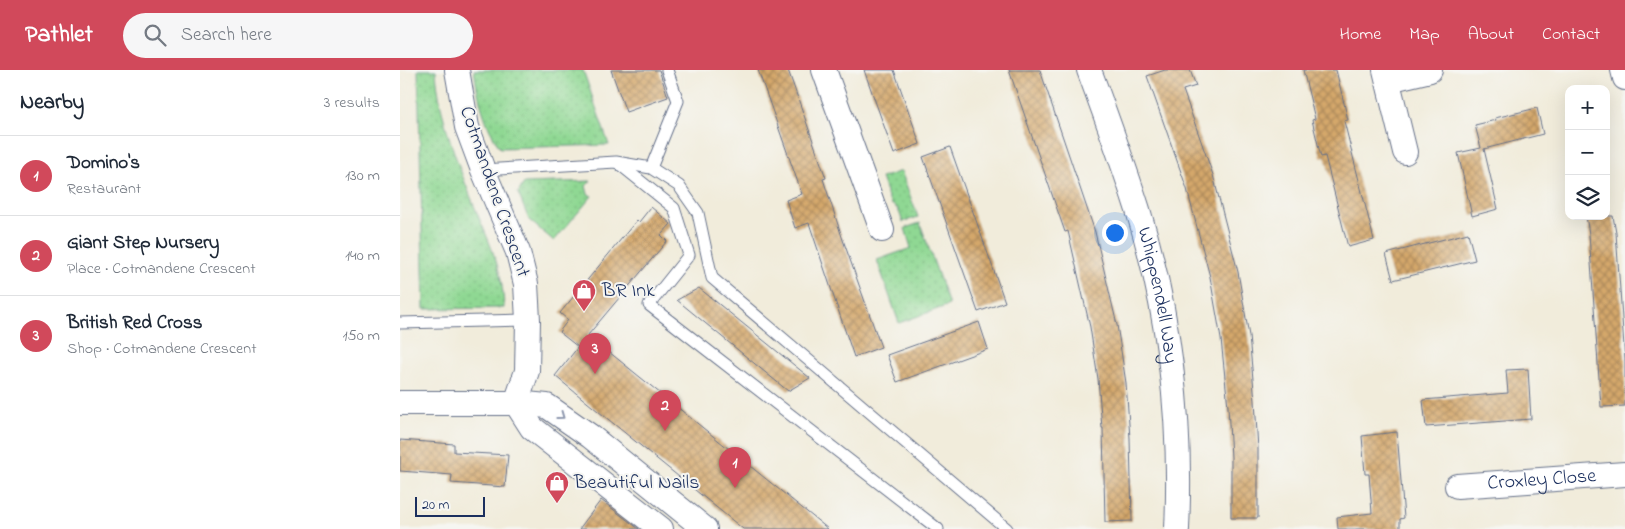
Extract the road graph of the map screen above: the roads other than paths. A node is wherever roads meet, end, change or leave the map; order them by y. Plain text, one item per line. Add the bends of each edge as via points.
1 (457, 70) edge
2 (667, 70) edge
3 (824, 70) edge
4 (1089, 70) edge
5 (1430, 70) edge
6 (1623, 70) edge
7 (1386, 75) edge
8 (1625, 78) edge
9 (1405, 152) dead end
10 (616, 162) junction
11 (651, 168) junction
12 (483, 170) junction
13 (882, 230) dead end
14 (528, 320) junction
15 (400, 323) edge
16 (400, 403) edge
17 (516, 403) junction
18 (1625, 474) edge
19 (1457, 486) dead end
20 (661, 529) edge
21 (706, 529) edge
22 (938, 529) edge
23 (1007, 529) edge
24 (1177, 529) edge

1 - 12 street, Cotmandene Crescent via 467,127
2 - 11 lane via 678,102
3 - 13 street
4 - 24 street, Whippendell Way via 1138,211 1167,336 1177,441
5 - 7 street
6 - 8 street
7 - 9 street
10 - 11 lane
10 - 12 lane
10 - 22 lane via 674,208 689,255 649,305
11 - 23 lane via 680,186 698,213 712,278
12 - 14 street, Cotmandene Crescent via 518,252 526,284
14 - 15 lane
14 - 17 street, Cotmandene Crescent via 527,371
16 - 17 street
17 - 20 street via 532,428
17 -> 21 street via 547,406 590,436
18 - 19 street, Croxley Close

